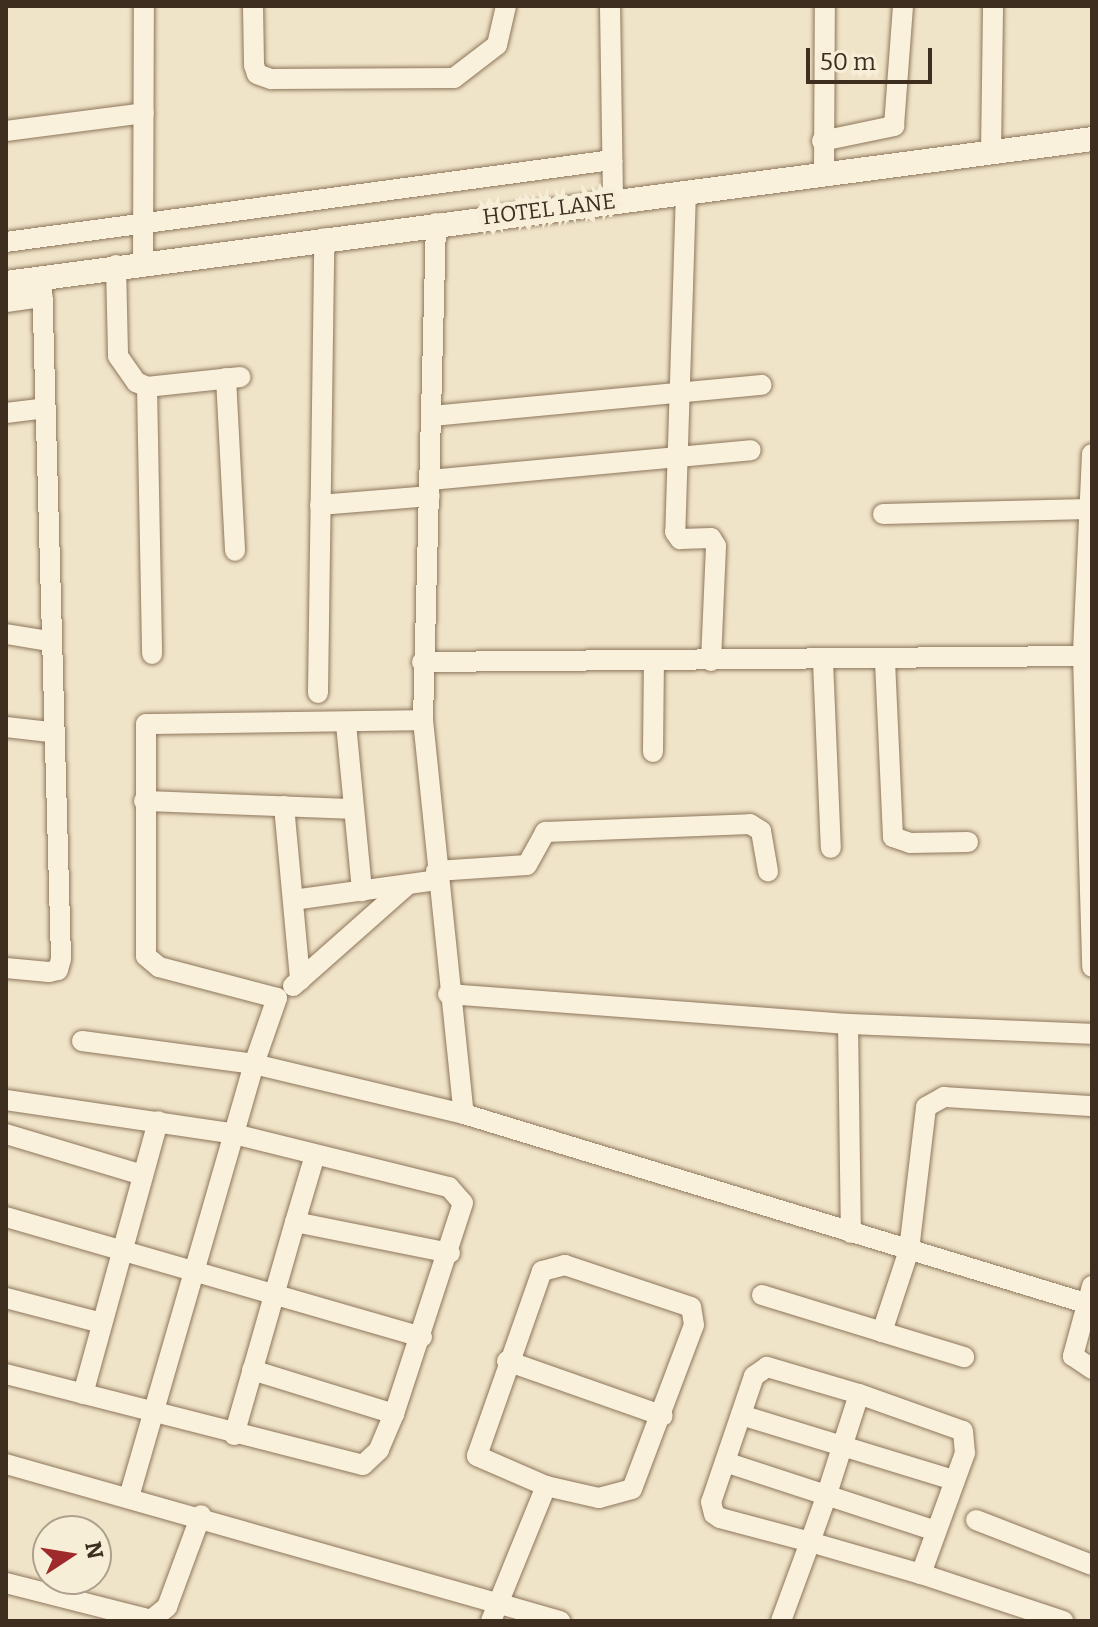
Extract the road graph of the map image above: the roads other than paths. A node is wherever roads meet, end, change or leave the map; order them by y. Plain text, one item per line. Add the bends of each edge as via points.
1 (144, 6) edge
2 (253, 6) edge
3 (506, 6) edge
4 (610, 6) edge
5 (825, 6) edge
6 (903, 6) edge
7 (993, 6) edge
8 (144, 113) junction
9 (6, 131) edge
10 (991, 137) junction
11 (1092, 139) edge
12 (823, 156) junction
13 (613, 181) junction
14 (686, 191) junction
15 (436, 223) junction
16 (324, 238) junction
17 (143, 240) junction
18 (6, 242) edge
19 (116, 265) junction
20 (6, 283) edge
21 (42, 288) junction
22 (6, 302) edge
23 (762, 385) dead end
24 (147, 387) junction
25 (679, 393) junction
26 (46, 408) junction
27 (6, 413) edge
28 (432, 416) junction
29 (751, 450) dead end
30 (1092, 454) edge
31 (677, 456) junction
32 (430, 488) junction
33 (320, 505) junction
34 (1089, 509) junction
35 (883, 514) dead end
36 (235, 551) dead end
37 (6, 634) edge
38 (49, 641) junction
39 (152, 654) dead end
40 (1083, 656) junction
41 (711, 661) junction
42 (823, 661) junction
43 (885, 661) junction
44 (422, 662) junction
45 (654, 662) junction
46 (318, 693) dead end
47 (423, 720) junction
48 (346, 724) junction
49 (6, 727) edge
50 (50, 732) junction
51 (653, 752) dead end
52 (144, 801) junction
53 (284, 806) junction
54 (352, 809) junction
55 (968, 842) dead end
56 (831, 848) dead end
57 (768, 871) dead end
58 (436, 876) junction
59 (406, 886) junction
60 (362, 891) junction
61 (293, 900) junction
62 (1092, 967) edge
63 (6, 968) edge
64 (300, 980) junction
65 (448, 994) junction
66 (277, 998) junction
67 (848, 1024) junction
68 (1092, 1034) edge
69 (82, 1041) dead end
70 (254, 1064) junction
71 (6, 1100) edge
72 (1092, 1106) edge
73 (464, 1114) junction
74 (158, 1121) junction
75 (230, 1133) junction
76 (6, 1134) edge
77 (315, 1155) junction
78 (143, 1175) junction
79 (6, 1217) edge
80 (295, 1222) junction
81 (851, 1233) junction
82 (123, 1249) junction
83 (909, 1250) junction
84 (450, 1253) junction
85 (191, 1273) junction
86 (272, 1294) junction
87 (762, 1295) dead end
88 (6, 1298) edge
89 (1091, 1298) edge
90 (102, 1323) junction
91 (882, 1332) junction
92 (422, 1337) junction
93 (964, 1357) dead end
94 (507, 1361) junction
95 (1092, 1369) edge
96 (252, 1370) junction
97 (6, 1374) edge
98 (83, 1394) junction
99 (859, 1394) junction
100 (152, 1414) junction
101 (394, 1414) junction
102 (741, 1415) junction
103 (663, 1416) junction
104 (234, 1435) junction
105 (840, 1448) junction
106 (725, 1462) junction
107 (6, 1464) edge
108 (954, 1480) junction
109 (546, 1486) junction
110 (129, 1497) junction
111 (826, 1497) junction
112 (201, 1515) junction
113 (976, 1520) dead end
114 (936, 1531) junction
115 (810, 1542) junction
116 (1092, 1565) edge
117 (921, 1574) junction
118 (6, 1583) edge
119 (495, 1612) edge
120 (560, 1621) edge
121 (781, 1621) edge
122 (1063, 1621) edge

1 - 8 street
2 - 3 street via 257,74 287,79 454,78 497,45
4 - 13 street
5 - 12 street
6 - 12 street via 894,126
7 - 10 street
8 - 9 street
8 - 17 street
10 - 11 street, HOTEL LANE
10 - 12 street, HOTEL LANE
12 - 14 street, HOTEL LANE
13 - 14 street, HOTEL LANE
13 - 15 street, HOTEL LANE
13 - 17 street
14 - 25 street
15 - 16 street, HOTEL LANE
15 - 28 street
16 - 17 street, HOTEL LANE
16 - 33 street
17 - 18 street
17 - 19 street, HOTEL LANE
19 - 21 street, HOTEL LANE
19 - 24 street via 118,356 126,373
20 - 21 street, HOTEL LANE
21 - 22 street
21 - 26 street
23 - 25 street
24 - 36 street via 233,377
24 - 39 street
25 - 28 street
25 - 31 street
26 - 27 street
26 - 38 street
28 - 32 street
29 - 31 street
30 - 34 street
31 - 32 street
31 - 41 street via 675,532 680,539 711,538 716,546
32 - 33 street
32 - 44 street
33 - 46 street
34 - 35 street
34 - 40 street
37 - 38 street
38 - 50 street
40 - 43 street
40 - 62 street
41 - 42 street
41 - 45 street
42 - 43 street
42 - 56 street
43 - 55 street via 893,837 910,843
44 - 45 street
44 - 47 street
45 - 51 street
47 - 48 street
47 - 58 street
48 - 52 street via 146,724
48 - 54 street
49 - 50 street
50 - 63 street via 61,959 58,970 49,972
52 - 53 street
52 - 66 street via 146,956 159,967
53 - 54 street
53 - 61 street
54 - 60 street
57 - 58 street via 761,831 750,824 545,832 527,865
58 - 59 street
58 - 65 street
59 - 60 street
59 - 64 street
60 - 61 street
61 - 64 street
64 - 66 street
65 - 67 street
65 - 73 street
66 - 70 street
67 - 68 street
67 - 81 street
69 - 70 street
70 - 73 street
70 - 75 street
71 - 74 street
72 - 83 street via 933,1100 921,1127
73 - 81 street
74 - 75 street
74 - 78 street
75 - 77 street
75 - 85 street
76 - 78 street
77 - 80 street
77 - 84 street via 455,1189 463,1203
78 - 82 street
79 - 82 street
80 - 84 street
80 - 86 street
81 - 83 street
82 - 85 street
82 - 90 street
83 - 89 street
83 - 91 street
84 - 92 street
85 - 86 street
85 - 100 street
86 - 92 street
86 - 96 street
87 - 91 street
88 - 90 street
89 - 95 street via 1073,1356
90 - 98 street
91 - 93 street
92 - 101 street
94 - 103 street
94 - 103 street via 542,1271 551,1264 678,1300 691,1307 694,1325
94 - 109 street via 477,1456 481,1463
96 - 101 street
96 - 104 street
97 - 98 street
98 - 100 street
99 - 102 street via 767,1367 754,1376
99 - 105 street
99 - 108 street via 958,1426 965,1453
100 - 104 street
100 - 110 street
101 - 104 street via 379,1450 363,1465
102 - 105 street
102 - 106 street
103 - 109 street via 632,1489 623,1496 599,1498
105 - 108 street
105 - 111 street
106 - 111 street
106 - 115 street via 711,1502 714,1514
107 - 110 street
108 - 114 street
109 - 119 street
110 - 112 street
111 - 114 street
111 - 115 street
112 - 118 street via 167,1607 151,1620
112 - 119 street
113 - 116 street
114 - 117 street
115 - 117 street
115 - 121 street
117 - 122 street
119 - 120 street

